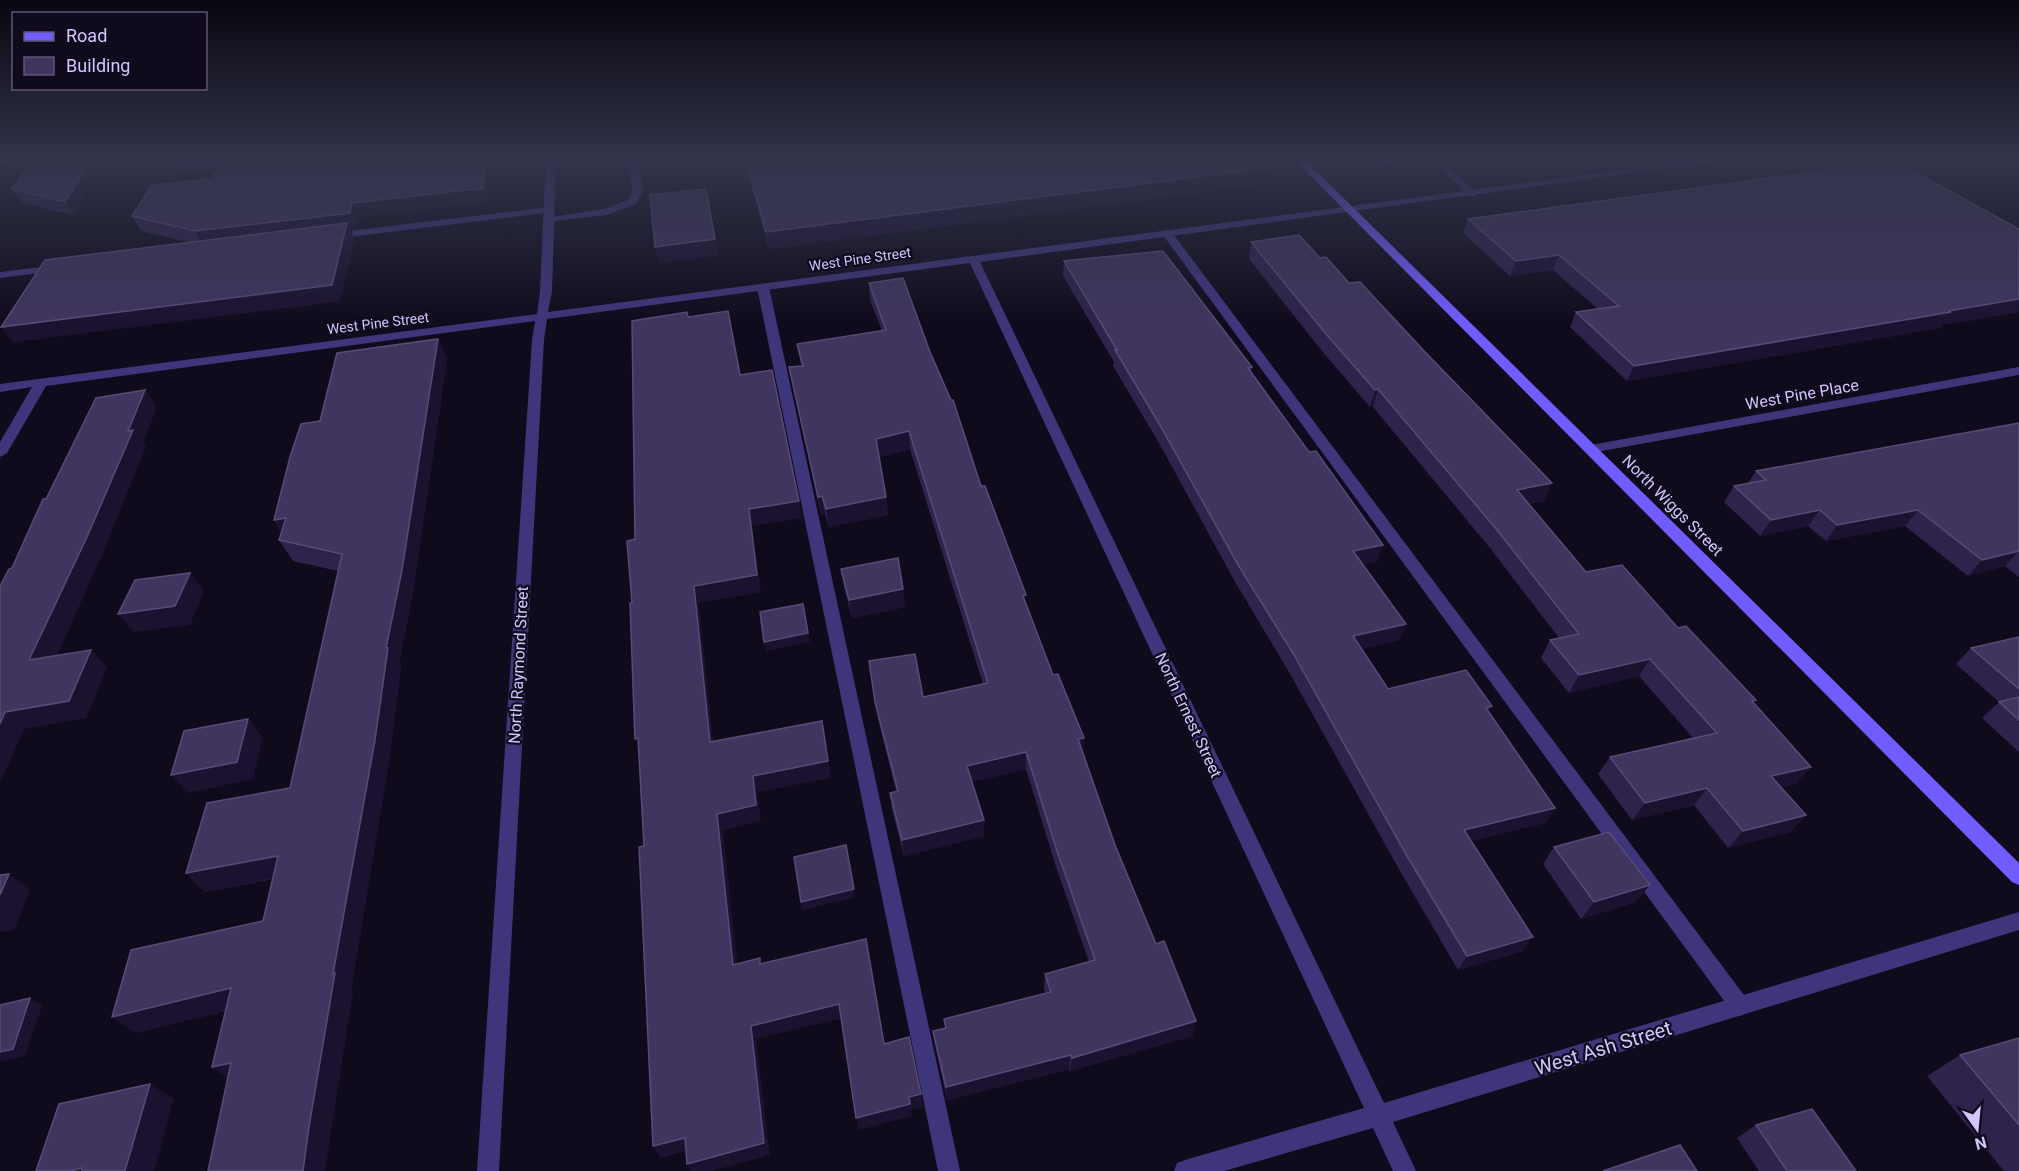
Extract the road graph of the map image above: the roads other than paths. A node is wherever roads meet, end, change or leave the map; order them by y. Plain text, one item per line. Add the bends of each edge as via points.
1 (549, 215) junction
2 (556, 215) edge
3 (1312, 215) edge
4 (1354, 215) edge
5 (1167, 233) junction
6 (315, 238) edge
7 (973, 259) junction
8 (70, 267) edge
9 (0, 275) edge
10 (763, 287) junction
11 (542, 317) junction
12 (2019, 371) edge
13 (41, 382) junction
14 (0, 388) edge
15 (1591, 449) junction
16 (0, 453) edge
17 (2019, 876) edge
18 (2019, 921) edge
19 (1740, 1006) junction
20 (1379, 1115) junction
21 (488, 1171) edge
22 (949, 1171) edge
23 (1185, 1171) edge
24 (1406, 1171) edge

1 - 2 street
1 - 6 street
1 - 11 street, North Raymond Street
3 - 5 street, West Pine Street
4 - 15 street, North Wiggs Street
5 - 7 street, West Pine Street
5 - 19 street
7 - 10 street, West Pine Street
7 - 20 street, North Ernest Street
8 - 9 street
10 - 11 street, West Pine Street
10 - 22 street
11 - 13 street, West Pine Street
11 - 21 street, North Raymond Street
12 - 15 street, West Pine Place
13 - 14 street, West Pine Street
13 - 16 street
15 - 17 street, North Wiggs Street
18 - 19 street, West Ash Street
19 - 20 street, West Ash Street
20 - 23 street, West Ash Street
20 - 24 street, North Ernest Street

